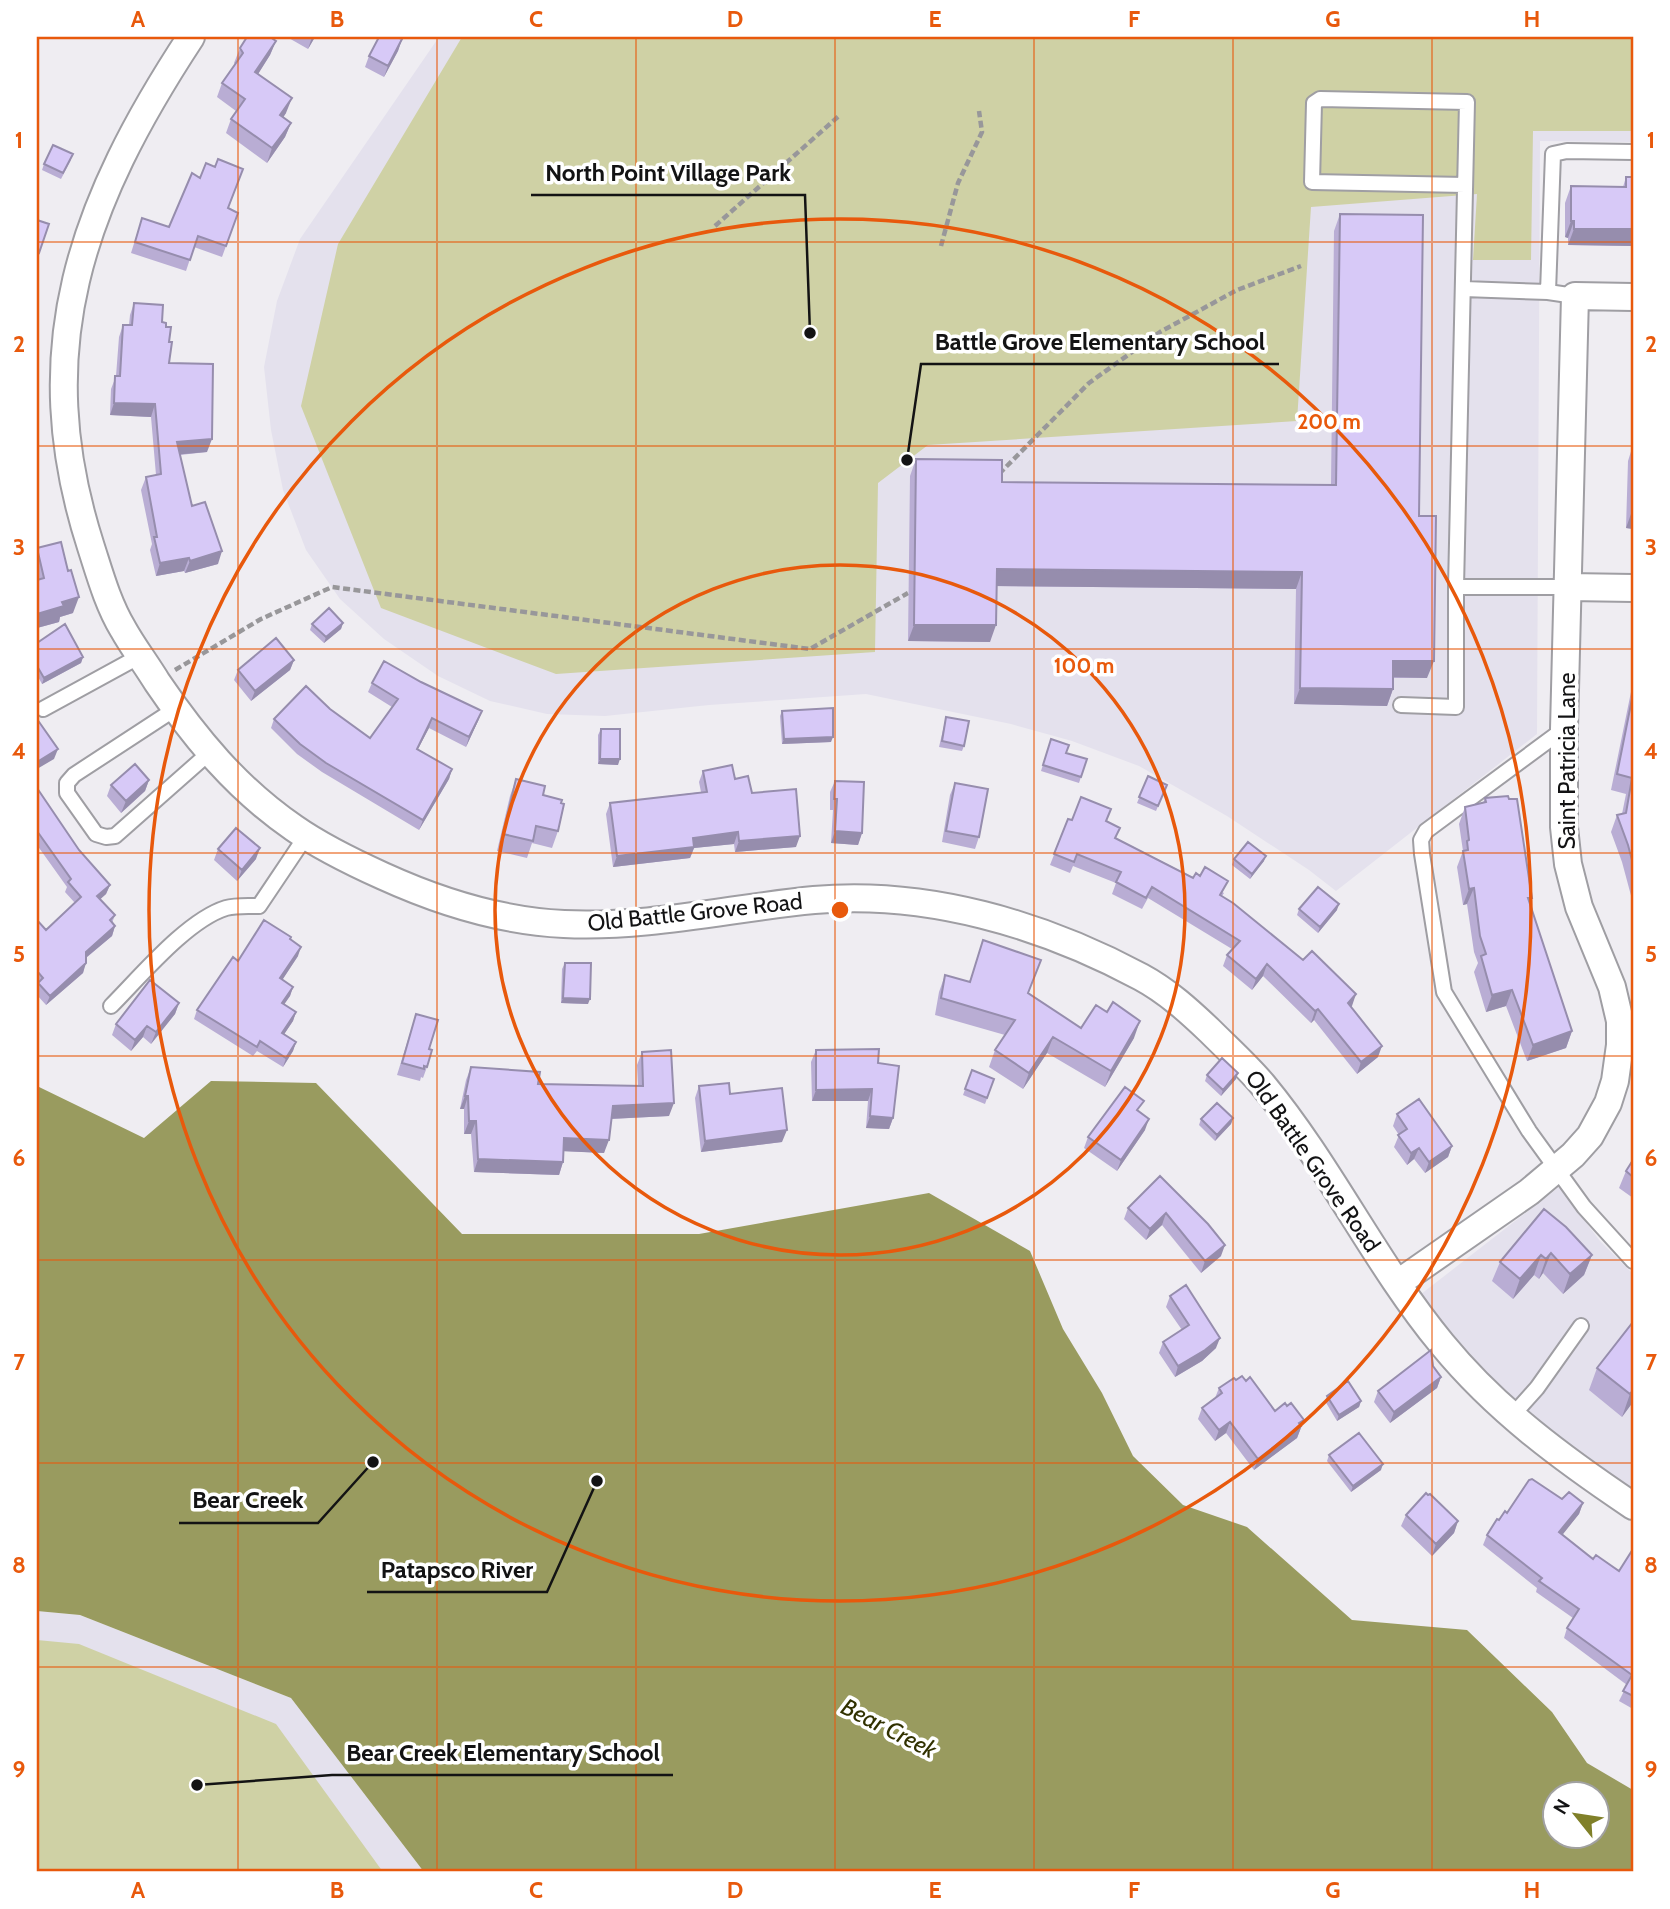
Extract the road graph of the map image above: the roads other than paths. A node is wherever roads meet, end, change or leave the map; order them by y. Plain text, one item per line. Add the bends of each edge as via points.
1 (191, 37) edge
2 (1633, 152) edge
3 (1465, 185) junction
4 (1464, 289) junction
5 (1548, 292) junction
6 (1575, 296) junction
7 (1633, 297) edge
8 (1457, 587) junction
9 (1569, 587) junction
10 (1633, 588) edge
11 (140, 656) junction
12 (1401, 705) dead end
13 (43, 709) dead end
14 (175, 709) junction
15 (1564, 729) junction
16 (209, 753) junction
17 (306, 836) junction
18 (111, 1006) dead end
19 (1627, 1046) edge
20 (1556, 1169) junction
21 (1633, 1261) edge
22 (1398, 1283) junction
23 (1581, 1326) dead end
24 (1512, 1416) junction
25 (1633, 1506) edge

1 - 11 street, Old Battle Grove Road via 140,118 97,208 76,279 65,344 65,415 75,489 100,575 121,627
2 - 5 lane via 1553,154
3 - 3 lane via 1467,102 1320,99 1314,103 1312,182
3 - 4 lane
4 - 5 lane
4 - 8 lane
5 - 6 lane
6 - 7 street
6 - 9 street, Saint Patricia Lane
8 - 9 lane
8 - 12 lane via 1456,707
9 - 10 street
9 - 15 street, Saint Patricia Lane
11 - 13 lane
11 - 14 street, Old Battle Grove Road
14 - 16 street, Old Battle Grove Road
14 - 16 lane via 67,783 67,793 96,834 115,836
15 - 19 street, Saint Patricia Lane via 1568,864 1579,906 1612,987
15 - 20 lane via 1421,839 1444,992
16 - 17 street, Old Battle Grove Road
17 - 18 lane via 259,906 227,908 177,939
17 - 22 street, Old Battle Grove Road via 425,895 465,908 543,922 613,923 819,900 897,899 1051,935 1148,981 1248,1068 1304,1139
19 - 20 street, Saint Patricia Lane via 1608,1104 1590,1136
20 - 21 lane
20 - 22 street, Saint Patricia Lane
22 - 24 street, Old Battle Grove Road via 1442,1345
23 - 24 lane
24 - 25 street, Old Battle Grove Road via 1557,1454

